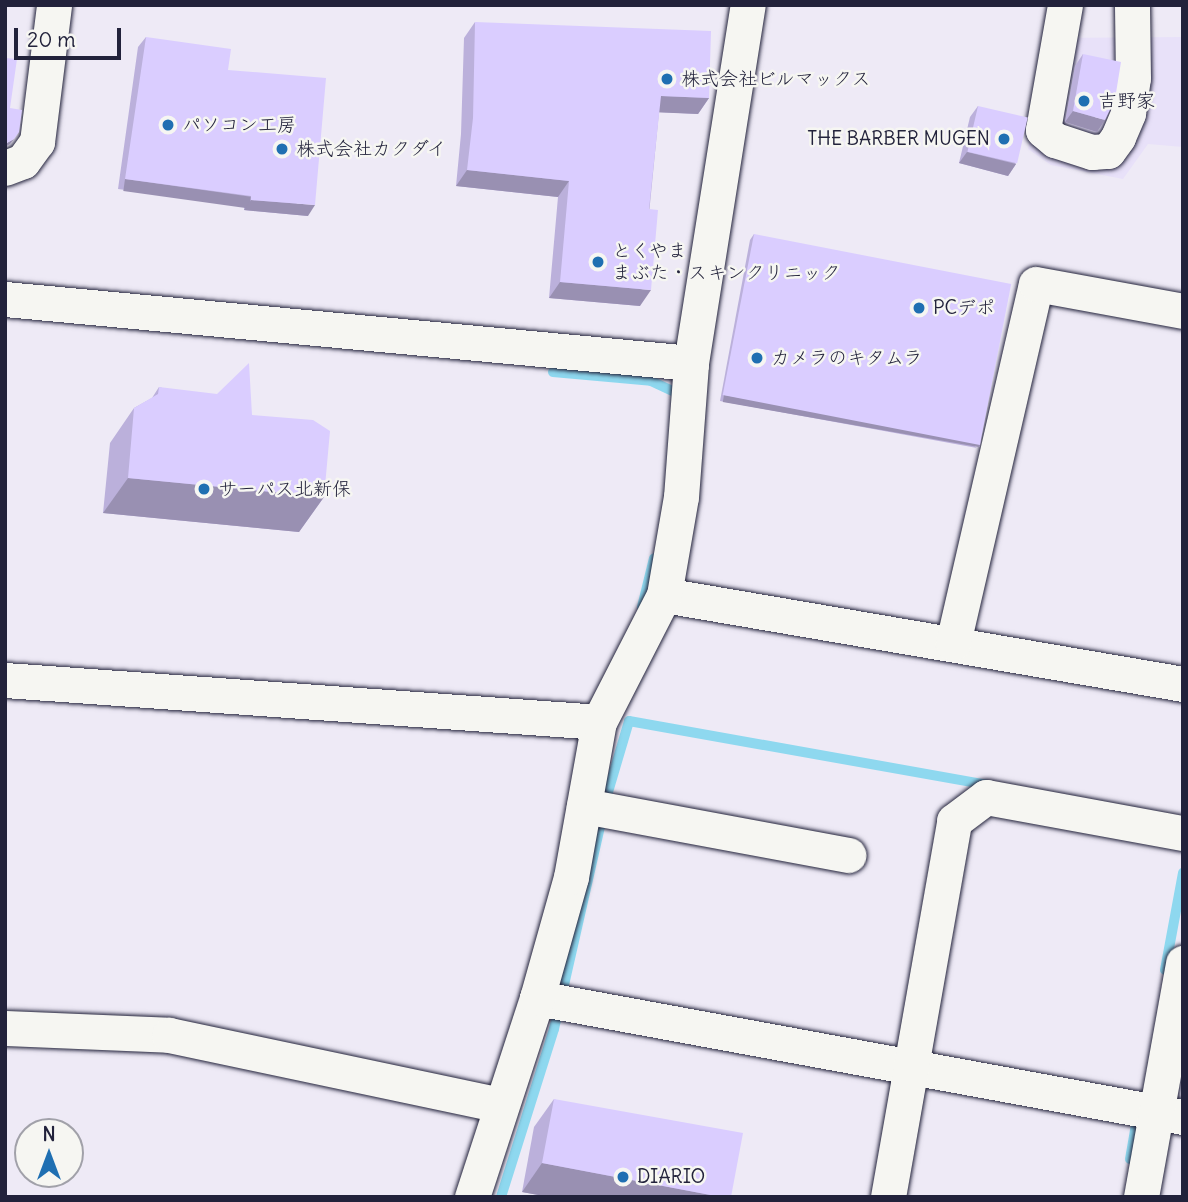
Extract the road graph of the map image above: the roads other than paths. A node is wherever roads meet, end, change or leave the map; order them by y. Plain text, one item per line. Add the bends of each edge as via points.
1 (54, 5) edge
2 (748, 5) edge
3 (1065, 5) edge
4 (1132, 5) edge
5 (5, 168) edge
6 (5, 299) edge
7 (1183, 311) edge
8 (691, 363) junction
9 (664, 595) junction
10 (953, 643) junction
11 (5, 680) edge
12 (1183, 684) edge
13 (599, 722) junction
14 (596, 809) junction
15 (1183, 833) edge
16 (849, 855) dead end
17 (1183, 963) edge
18 (552, 1002) junction
19 (5, 1028) edge
20 (910, 1068) junction
21 (501, 1105) junction
22 (1154, 1112) edge
23 (472, 1197) edge
24 (888, 1197) edge
25 (1141, 1197) edge

1 - 5 street via 37,142 23,161
2 - 8 street
3 - 4 street via 1044,130 1071,148 1092,152 1108,151 1128,113 1133,78
6 - 8 street
7 - 10 street via 1036,284
8 - 9 street via 681,497
9 - 10 street
9 - 13 street
10 - 12 street
11 - 13 street
13 - 14 street
14 - 16 street
14 - 18 street via 571,877
15 - 20 street via 986,797 954,821
17 - 22 street
18 - 20 street
18 - 21 street
19 - 21 street via 169,1035
20 - 22 street
20 - 24 street
21 - 23 street
22 - 25 street

